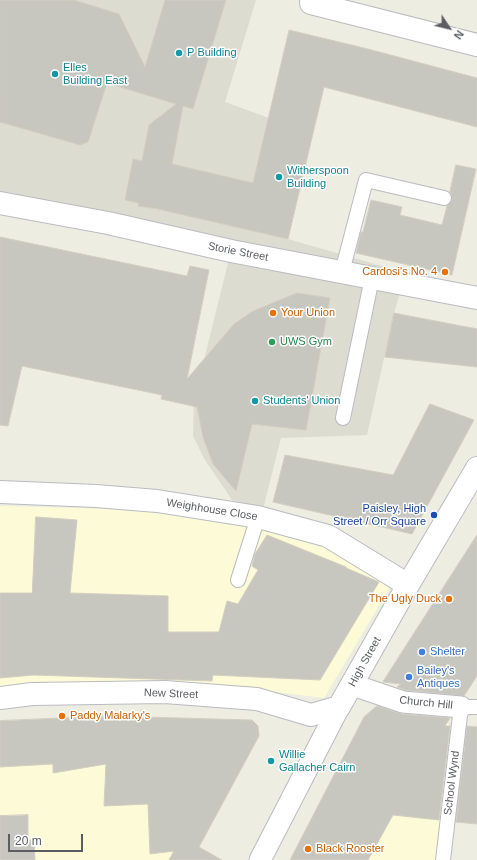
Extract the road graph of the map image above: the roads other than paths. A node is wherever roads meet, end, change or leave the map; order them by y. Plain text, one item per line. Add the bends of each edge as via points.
1 (311, 2) dead end
2 (477, 45) edge
3 (444, 198) dead end
4 (0, 203) edge
5 (342, 272) junction
6 (372, 278) junction
7 (477, 298) edge
8 (343, 418) dead end
9 (477, 468) edge
10 (0, 492) edge
11 (258, 517) junction
12 (238, 580) dead end
13 (408, 585) junction
14 (353, 685) junction
15 (0, 698) edge
16 (340, 707) junction
17 (469, 707) edge
18 (260, 860) edge
19 (443, 860) edge

1 - 2 street
3 - 5 lane via 366,180
4 - 5 street, Storie Street
5 - 6 street, Storie Street
6 - 7 street, Storie Street
6 - 8 lane
9 - 13 street, High Street
10 - 11 street, Weighhouse Close via 157,501
11 - 12 lane
11 - 13 street, Weighhouse Close via 328,536
13 - 14 street, High Street
14 - 16 street, High Street
14 - 17 street, Church Hill via 403,702
15 - 16 street, New Street via 32,694 165,692 257,699 311,715
16 - 18 street, High Street
17 - 19 lane, School Wynd

